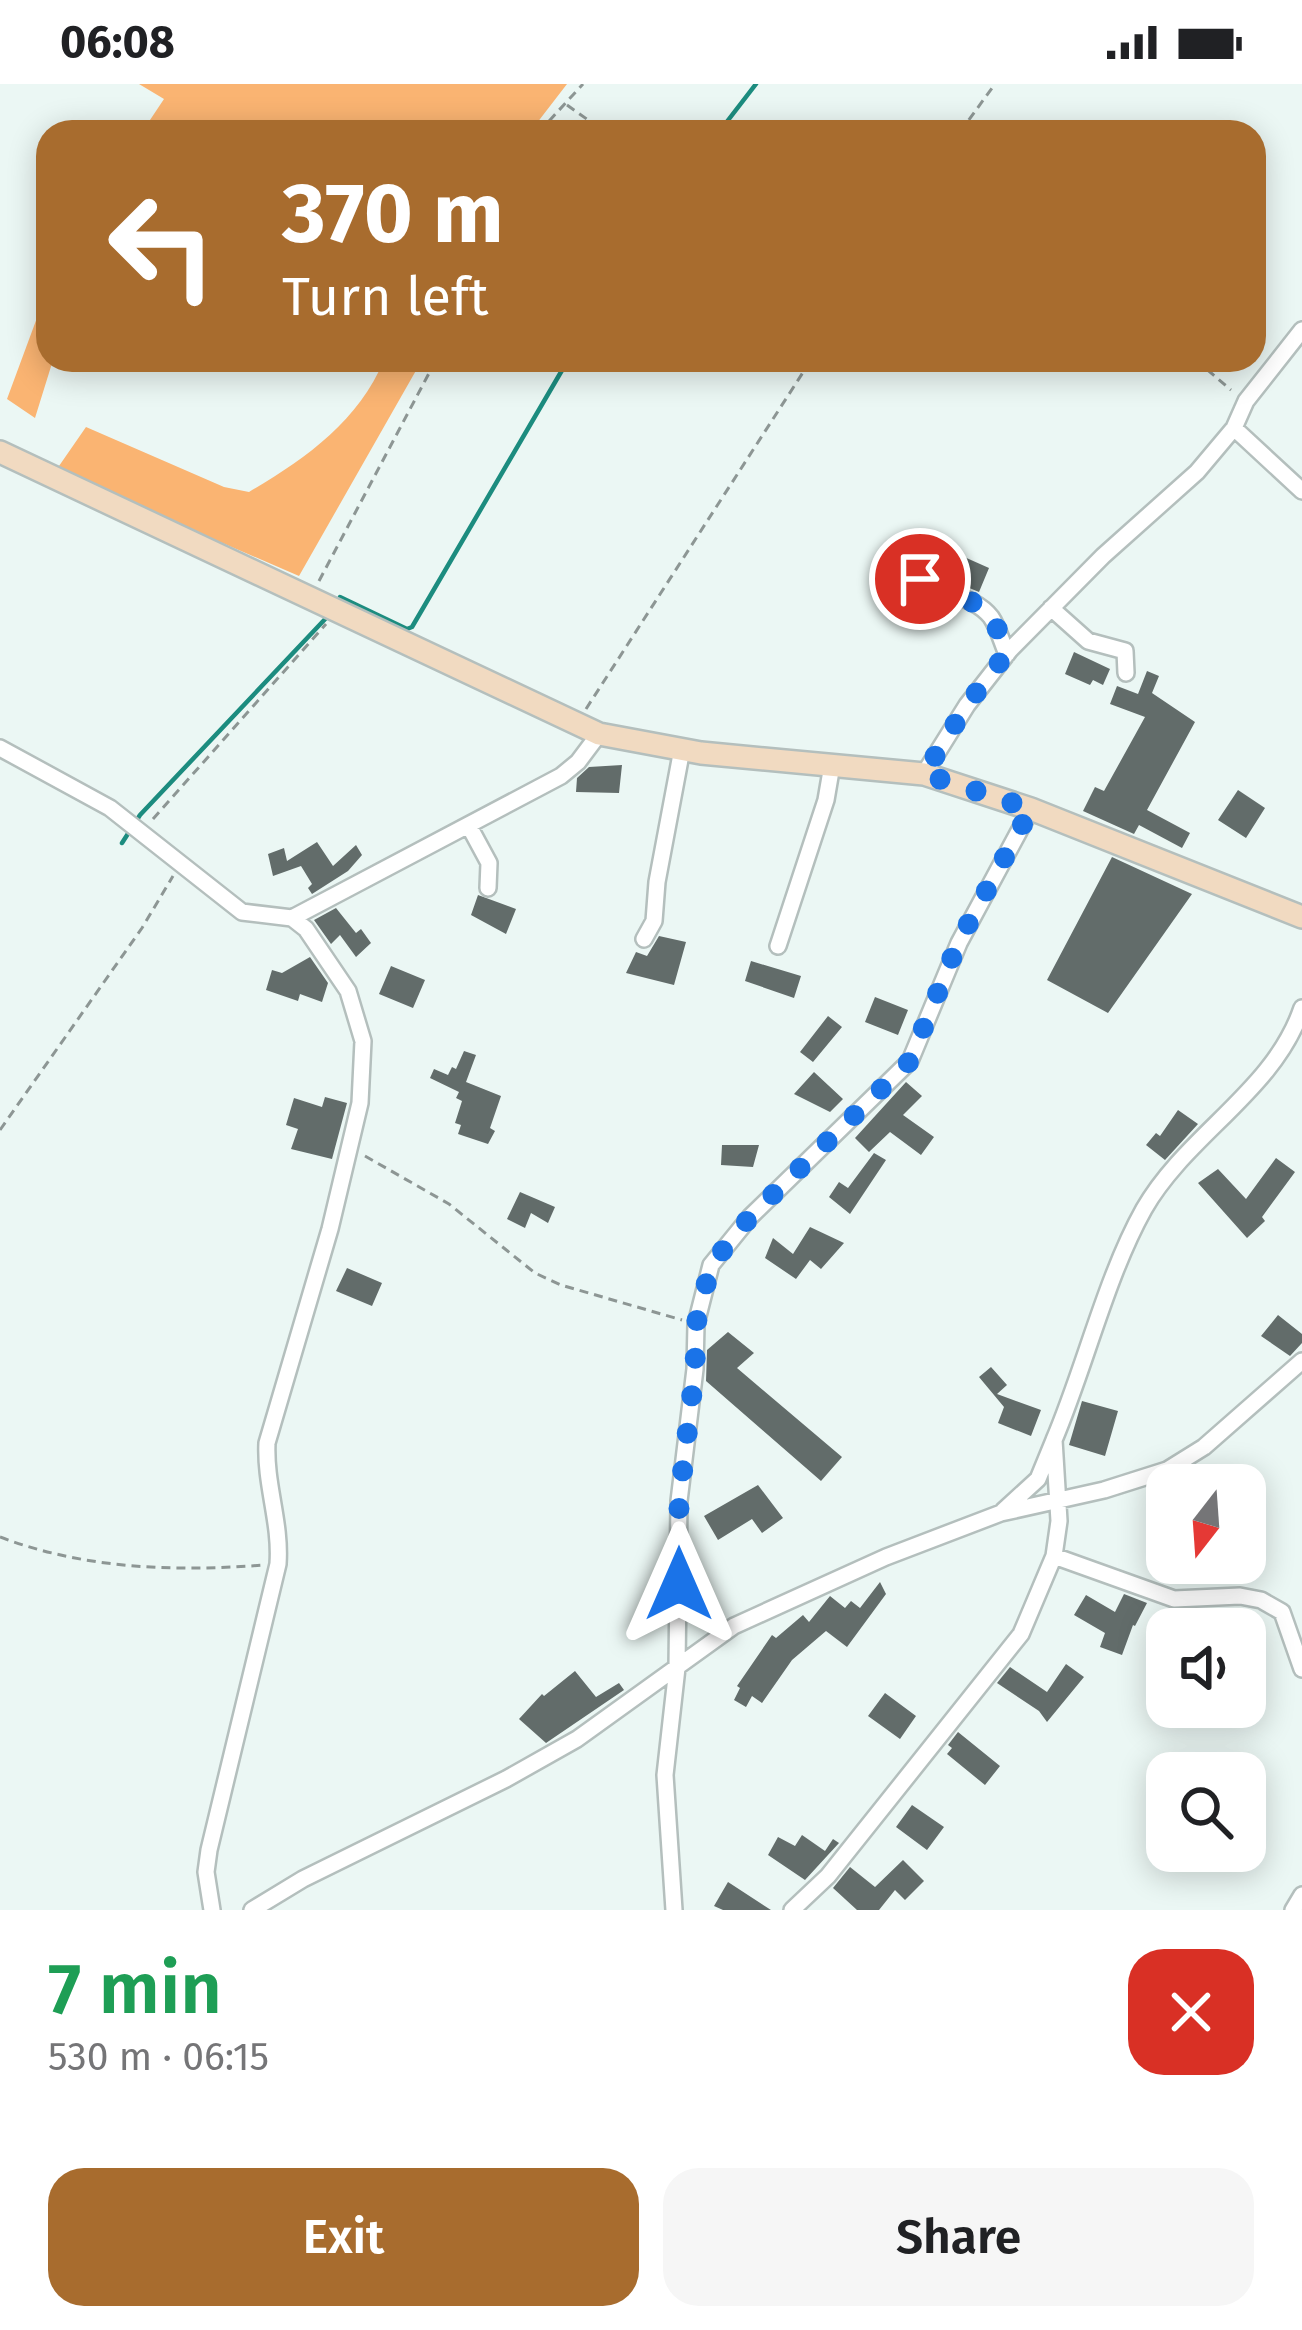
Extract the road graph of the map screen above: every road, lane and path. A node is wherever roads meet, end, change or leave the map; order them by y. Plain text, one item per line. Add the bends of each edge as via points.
1 (583, 84) edge
2 (995, 84) edge
3 (566, 104) junction
4 (551, 120) edge
5 (588, 120) edge
6 (969, 120) edge
7 (1302, 330) edge
8 (430, 372) edge
9 (803, 372) edge
10 (1211, 372) edge
11 (1246, 401) junction
12 (1234, 428) junction
13 (0, 452) edge
14 (1302, 491) edge
15 (922, 561) dead end
16 (309, 601) junction
17 (1051, 608) junction
18 (333, 612) junction
19 (1006, 654) junction
20 (1126, 673) dead end
21 (575, 726) junction
22 (599, 734) junction
23 (0, 749) edge
24 (682, 749) junction
25 (832, 765) junction
26 (924, 774) junction
27 (1031, 809) junction
28 (469, 826) junction
29 (142, 832) junction
30 (180, 865) junction
31 (488, 888) dead end
32 (1302, 917) edge
33 (292, 918) junction
34 (644, 939) dead end
35 (778, 946) dead end
36 (1302, 1008) edge
37 (0, 1130) edge
38 (347, 1150) junction
39 (696, 1324) junction
40 (1302, 1361) edge
41 (1054, 1440) junction
42 (1058, 1499) junction
43 (1001, 1513) junction
44 (0, 1538) edge
45 (1054, 1556) junction
46 (278, 1564) junction
47 (677, 1668) junction
48 (1302, 1669) edge
49 (1302, 1894) edge
50 (212, 1910) edge
51 (251, 1910) edge
52 (674, 1910) edge
53 (792, 1910) edge
54 (1293, 1910) edge

1 - 3 path
2 - 6 path
3 - 4 path
3 - 5 path
7 - 11 street
8 - 16 path
9 - 21 path
10 - 11 path
11 - 12 street
12 - 14 street
12 - 17 street
13 - 16 street
15 - 19 street via 920,579 992,618
16 - 18 street
17 - 19 street
17 - 20 street via 1088,641 1125,651
18 - 21 street
18 - 29 path
19 - 26 street
21 - 22 street
22 - 24 street
22 - 28 street via 561,776
23 - 29 street
24 - 25 street
24 - 34 street via 654,921
25 - 26 street
25 - 35 street
26 - 27 street
27 - 32 street
27 - 39 street via 958,943 910,1061 750,1217 711,1265
28 - 31 street via 489,862
28 - 33 street
29 - 30 street
30 - 33 street via 242,912
30 - 37 path
33 - 38 street via 348,991 363,1041 360,1103
36 - 41 street via 1292,1037 1262,1076 1181,1158 1143,1211
38 - 39 path via 448,1204 560,1285
38 - 46 street via 267,1443
39 - 47 street via 679,1501
40 - 42 street via 1167,1470
41 - 42 street
41 - 43 street via 1038,1479
42 - 43 street
42 - 45 street
43 - 47 street via 734,1626
44 - 46 path via 122,1567
45 - 48 street via 1174,1599 1262,1600 1282,1612
45 - 53 street via 1021,1634
46 - 50 street via 209,1850
47 - 51 street via 577,1739
47 - 52 street via 665,1775
49 - 54 street

